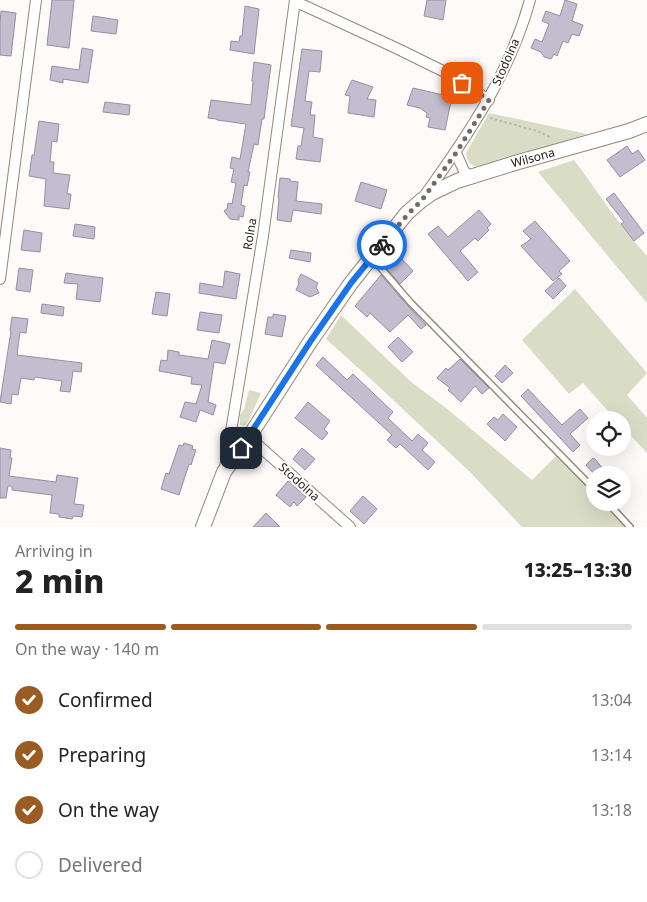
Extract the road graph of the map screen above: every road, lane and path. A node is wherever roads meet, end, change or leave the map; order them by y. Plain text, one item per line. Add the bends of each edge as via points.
1 (36, 0) edge
2 (530, 0) edge
3 (295, 2) edge
4 (489, 100) junction
5 (490, 118) dead end
6 (647, 124) edge
7 (552, 138) dead end
8 (456, 153) junction
9 (469, 176) junction
10 (422, 200) junction
11 (371, 258) junction
12 (0, 279) edge
13 (249, 437) junction
14 (224, 472) junction
15 (586, 481) edge
16 (615, 511) edge
17 (203, 527) edge
18 (350, 527) edge
19 (630, 527) edge

1 - 12 street
2 - 4 street, Stodolna via 508,61
3 - 4 street via 447,73
3 - 14 street, Rolna via 263,236
4 - 8 street, Stodolna
5 - 7 path
6 - 9 street, Wilsona
8 - 9 street
8 - 10 street, Stodolna
9 - 10 street, Wilsona via 440,188
10 - 11 street, Stodolna
11 - 13 street, Stodolna via 310,342
11 - 15 lane
13 - 14 street, Stodolna
13 - 18 street, Stodolna
14 - 17 street, Stodolna
16 - 19 lane

